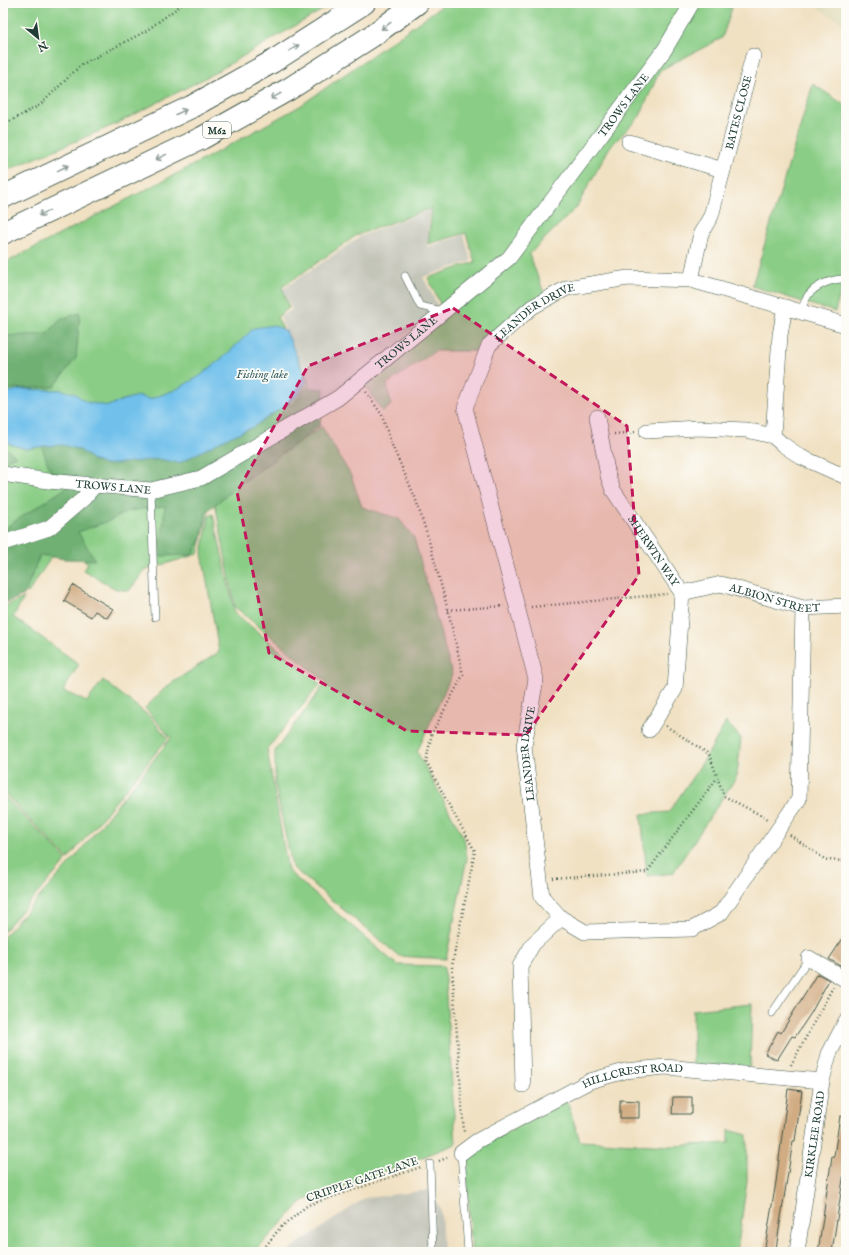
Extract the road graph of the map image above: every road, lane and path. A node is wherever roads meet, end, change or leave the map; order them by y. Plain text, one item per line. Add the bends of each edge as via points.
1 (184, 3) edge
2 (364, 3) edge
3 (417, 3) edge
4 (692, 3) edge
5 (753, 56) dead end
6 (3, 125) edge
7 (629, 142) dead end
8 (723, 170) junction
9 (3, 197) edge
10 (3, 233) edge
11 (405, 276) dead end
12 (846, 279) edge
13 (691, 280) junction
14 (785, 307) junction
15 (444, 311) junction
16 (801, 311) junction
17 (846, 325) edge
18 (358, 382) junction
19 (597, 417) dead end
20 (648, 431) joint
21 (600, 435) junction
22 (773, 436) junction
23 (3, 474) edge
24 (846, 477) edge
25 (94, 485) junction
26 (150, 490) junction
27 (3, 543) edge
28 (682, 593) junction
29 (846, 606) edge
30 (517, 607) junction
31 (803, 608) junction
32 (448, 610) junction
33 (155, 617) dead end
34 (652, 724) joint
35 (717, 778) junction
36 (780, 826) junction
37 (846, 861) edge
38 (540, 880) junction
39 (561, 918) junction
40 (809, 958) joint
41 (843, 978) edge
42 (772, 1013) dead end
43 (846, 1021) edge
44 (784, 1078) junction
45 (822, 1081) junction
46 (523, 1085) dead end
47 (461, 1153) junction
48 (430, 1164) junction
49 (261, 1252) edge
50 (433, 1252) edge
51 (468, 1252) edge
52 (797, 1252) edge

1 - 6 path via 146,31 80,65 40,105
9 -> 2 highway via 191,107 272,62
3 -> 10 highway, M62 via 372,36 289,89 202,138
4 - 15 street, TROWS LANE via 665,49 509,258
5 - 8 street, BATES CLOSE
7 - 8 street
8 - 13 street, BATES CLOSE via 711,216 701,233
11 - 15 lane via 420,306
12 - 16 lane via 826,282 816,288 808,295
13 - 14 street, LEANDER DRIVE
13 - 30 street, LEANDER DRIVE via 628,278 567,288 532,307 489,345 465,408
14 - 16 street, LEANDER DRIVE
14 - 22 street via 780,335
15 - 18 street, TROWS LANE
16 - 17 street, LEANDER DRIVE
18 - 26 street, TROWS LANE via 338,398 201,478
18 - 32 path via 382,415 391,443 415,497
19 - 21 street, SHERWIN WAY
20 - 21 path
20 - 22 street via 697,428 746,430
21 - 28 street, SHERWIN WAY via 613,490
22 - 24 street via 801,458
23 - 25 street, TROWS LANE
25 - 26 street, TROWS LANE
25 - 27 street via 83,499 49,528
26 - 33 lane
28 - 30 path
28 - 31 street, ALBION STREET via 721,584
28 - 34 street, SHERWIN WAY via 675,689
29 - 31 street, ALBION STREET
30 - 32 path
30 - 38 street, LEANDER DRIVE via 536,679 524,746
31 - 36 street, LEANDER DRIVE via 799,799
32 - 47 path via 463,675 432,733 426,761 475,851 452,966 464,1130
34 - 35 path via 708,754
35 - 36 path via 724,796
35 - 38 path via 647,872
36 - 37 path via 826,860
36 - 39 street, LEANDER DRIVE via 721,913 692,929 586,932
38 - 39 street, LEANDER DRIVE via 542,897
39 - 46 street via 533,944 520,966
40 - 41 street
40 - 42 lane
41 - 44 path
43 - 45 street, KIRKLEE ROAD via 829,1054
44 - 45 street, HILLCREST ROAD
44 - 47 street, HILLCREST ROAD via 665,1067 625,1071 590,1082 477,1141
45 - 52 street, KIRKLEE ROAD
47 - 48 path, CRIPPLE GATE LANE
47 - 51 lane
48 - 49 path, CRIPPLE GATE LANE via 308,1205 280,1228
48 - 50 lane

